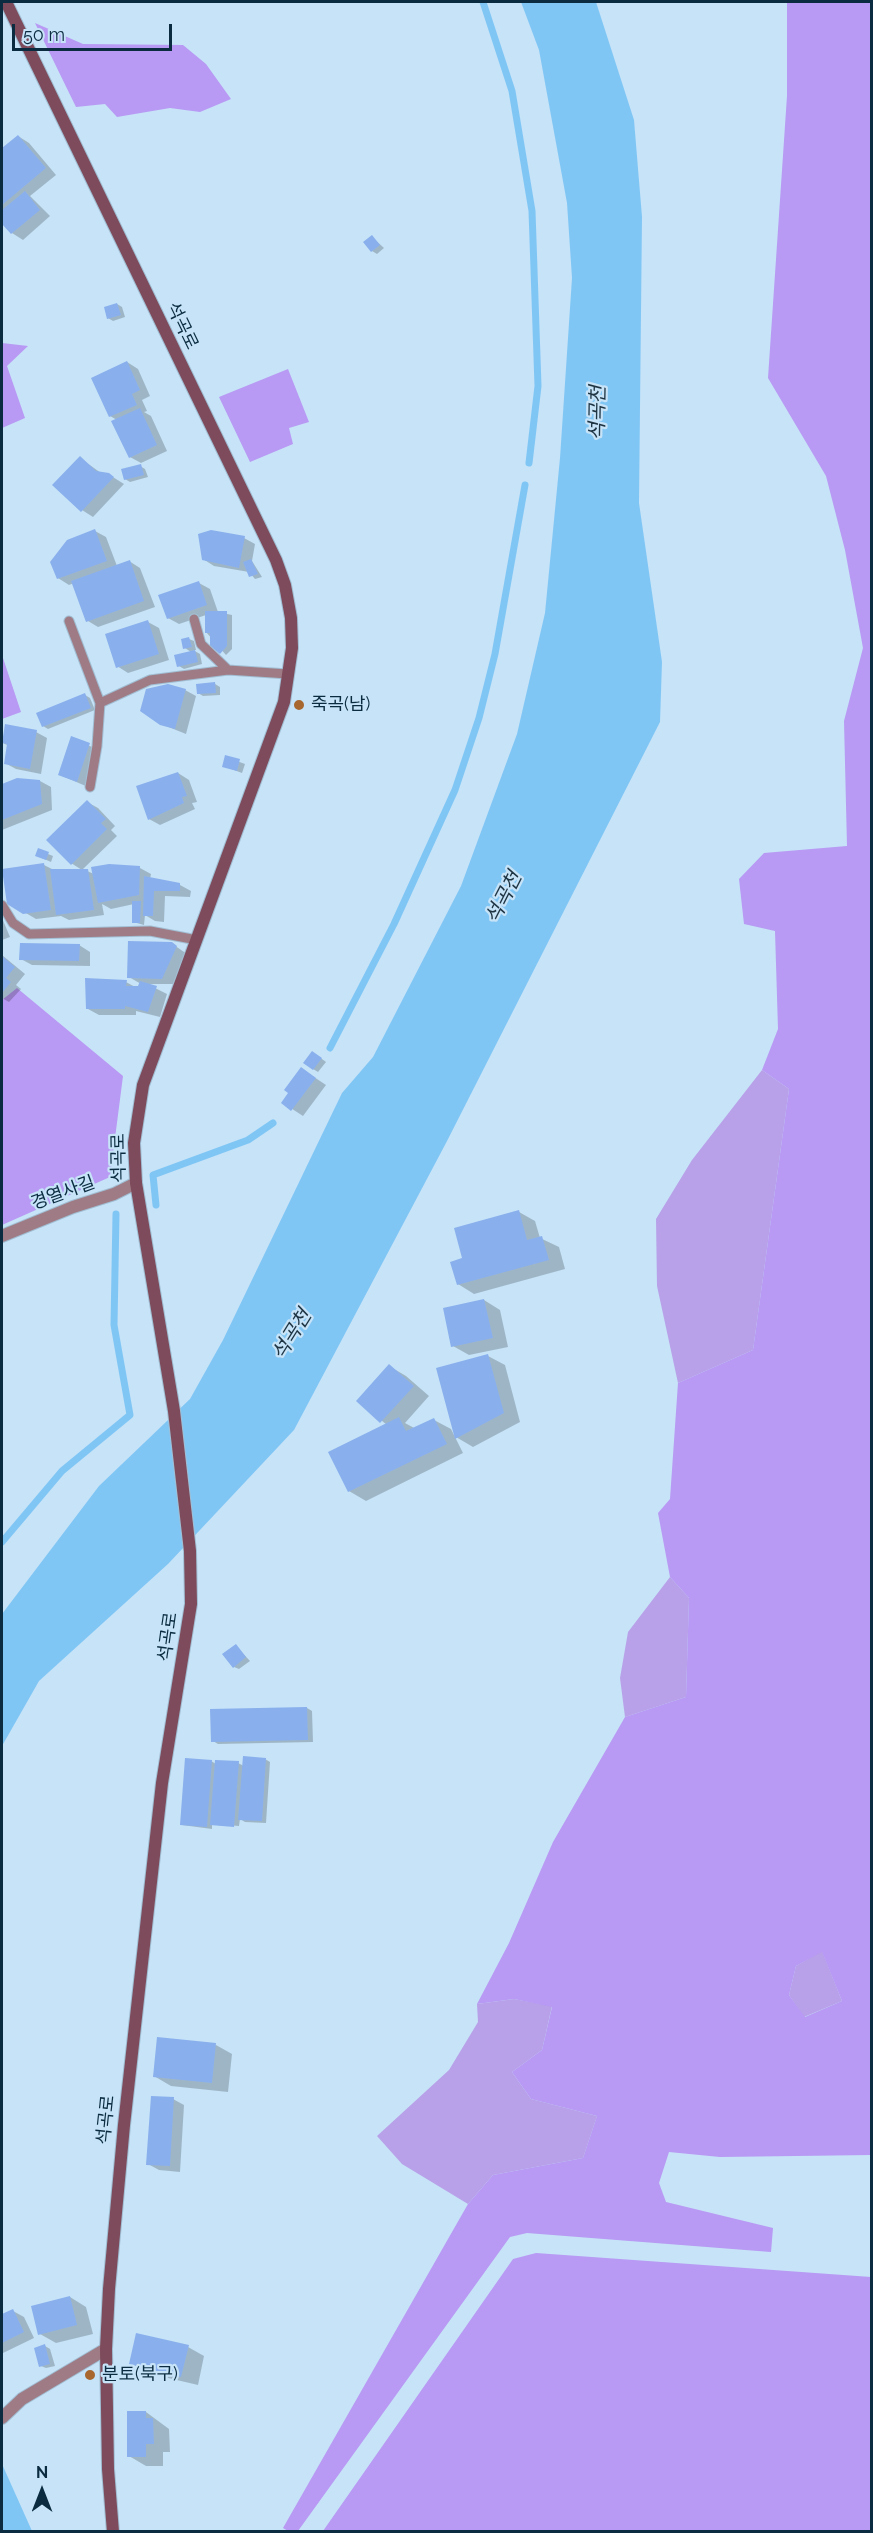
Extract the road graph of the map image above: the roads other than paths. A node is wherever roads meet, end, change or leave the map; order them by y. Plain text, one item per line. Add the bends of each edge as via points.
1 (6, 2) edge
2 (194, 619) dead end
3 (69, 621) dead end
4 (228, 670) junction
5 (288, 674) junction
6 (100, 704) junction
7 (90, 787) dead end
8 (2, 905) edge
9 (197, 940) junction
10 (136, 1183) junction
11 (2, 1236) edge
12 (106, 2349) junction
13 (2, 2418) edge
14 (113, 2532) edge

1 - 5 street, 석곡로 via 276,560 291,618
2 - 4 lane via 201,644
3 - 6 lane
4 - 5 lane
4 - 6 lane via 150,680
5 - 9 street, 석곡로 via 284,702
6 - 7 lane
8 - 9 lane via 13,923 29,934 150,931
9 - 10 street, 석곡로 via 143,1085 135,1143
10 - 11 street, 경열사길
10 - 12 street, 석곡로 via 174,1411 190,1551 190,1604 158,1818 124,2125
12 - 13 street via 22,2399
12 - 14 street, 석곡로

